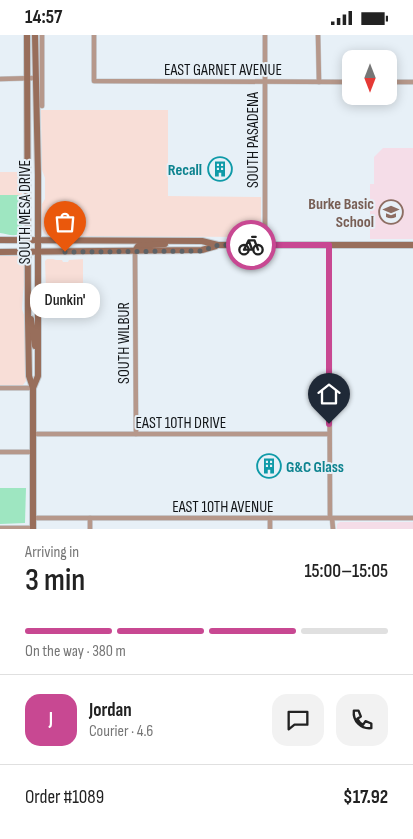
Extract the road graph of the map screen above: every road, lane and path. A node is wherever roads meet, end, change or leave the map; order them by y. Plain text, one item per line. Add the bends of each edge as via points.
1 (27, 35) edge
2 (35, 35) edge
3 (42, 35) edge
4 (94, 35) edge
5 (265, 35) edge
6 (318, 35) edge
7 (0, 79) edge
8 (27, 79) junction
9 (36, 79) junction
10 (265, 82) junction
11 (319, 82) junction
12 (342, 82) edge
13 (398, 82) edge
14 (413, 82) edge
15 (42, 107) dead end
16 (0, 240) edge
17 (27, 240) junction
18 (38, 240) junction
19 (178, 241) junction
20 (218, 245) junction
21 (264, 245) junction
22 (329, 245) junction
23 (413, 245) edge
24 (135, 251) junction
25 (0, 252) edge
26 (28, 252) junction
27 (38, 252) junction
28 (28, 310) junction
29 (38, 352) junction
30 (33, 387) junction
31 (0, 388) edge
32 (33, 434) junction
33 (136, 434) junction
34 (329, 434) junction
35 (0, 452) edge
36 (33, 452) junction
37 (33, 518) junction
38 (90, 518) junction
39 (270, 518) junction
40 (331, 518) junction
41 (413, 518) edge
42 (0, 528) edge
43 (33, 528) edge
44 (90, 529) edge
45 (270, 529) edge
46 (333, 529) edge

1 - 8 main road, SOUTH MESA DRIVE
2 - 9 main road, SOUTH MESA DRIVE
3 - 15 street
4 - 10 street, EAST GARNET AVENUE via 94,81
5 - 10 street, SOUTH PASADENA
6 - 11 street
7 - 8 street
8 - 9 street
8 - 17 main road, SOUTH MESA DRIVE
9 - 18 main road, SOUTH MESA DRIVE
10 - 11 street, EAST GARNET AVENUE
10 - 21 street, SOUTH PASADENA
11 - 12 street, EAST GARNET AVENUE
13 - 14 street
16 - 17 main road
17 - 18 main road
17 - 26 main road, SOUTH MESA DRIVE
18 - 19 main road
18 - 27 main road, SOUTH MESA DRIVE
19 - 20 main road
19 - 24 main road via 138,246
20 - 21 main road
20 - 24 main road via 202,251
21 - 22 main road
22 - 23 main road
22 - 34 street
24 - 27 main road
24 - 33 street, SOUTH WILBUR
25 - 26 main road
26 - 27 main road
26 - 28 main road, SOUTH MESA DRIVE
27 - 29 main road, SOUTH MESA DRIVE
28 - 29 main road
28 - 30 main road, SOUTH MESA DRIVE via 29,376
29 - 30 main road, SOUTH MESA DRIVE via 38,376
30 - 31 street
30 - 32 main road, SOUTH MESA DRIVE
32 - 33 street, EAST 10TH DRIVE
32 - 36 main road, SOUTH MESA DRIVE
33 - 34 street, EAST 10TH DRIVE
34 - 40 street
35 - 36 street
36 - 37 main road, SOUTH MESA DRIVE
37 - 38 street, EAST 10TH AVENUE
37 - 43 main road, SOUTH MESA DRIVE
38 - 39 street, EAST 10TH AVENUE
38 - 44 street
39 - 40 street, EAST 10TH AVENUE
39 - 45 street
40 - 41 street, EAST 10TH AVENUE
40 - 46 street
42 - 43 street

